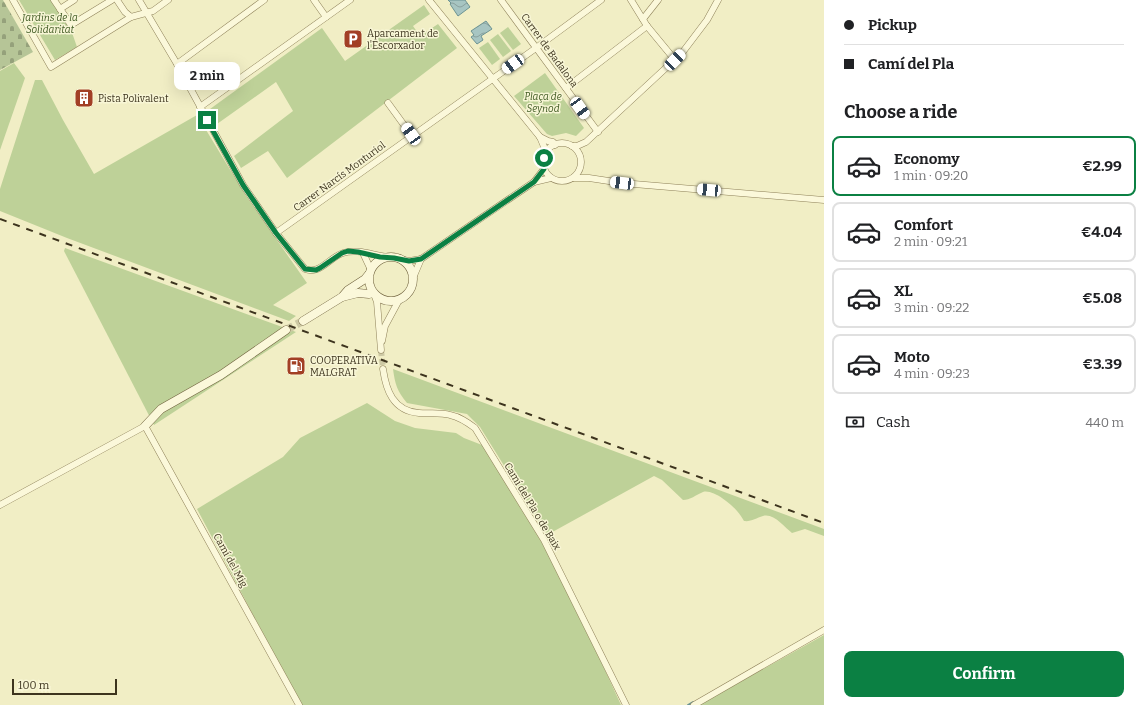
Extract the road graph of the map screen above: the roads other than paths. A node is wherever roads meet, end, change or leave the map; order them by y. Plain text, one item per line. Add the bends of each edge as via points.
1 (13, 0) edge
2 (54, 0) edge
3 (74, 0) edge
4 (112, 0) edge
5 (117, 0) edge
6 (139, 0) edge
7 (168, 0) edge
8 (264, 0) edge
9 (314, 0) edge
10 (350, 0) edge
11 (429, 0) edge
12 (501, 0) edge
13 (600, 0) edge
14 (631, 0) edge
15 (658, 0) edge
16 (718, 0) edge
17 (60, 9) junction
18 (147, 12) junction
19 (131, 17) junction
20 (326, 17) junction
21 (644, 19) junction
22 (647, 26) junction
23 (536, 48) junction
24 (675, 60) junction
25 (177, 64) junction
26 (492, 78) junction
27 (566, 88) junction
28 (388, 103) dead end
29 (200, 107) junction
30 (598, 132) junction
31 (412, 136) junction
32 (540, 138) junction
33 (586, 142) junction
34 (555, 145) junction
35 (572, 146) junction
36 (545, 154) junction
37 (580, 156) junction
38 (581, 166) junction
39 (544, 169) junction
40 (551, 178) junction
41 (573, 178) junction
42 (589, 178) junction
43 (534, 182) junction
44 (824, 200) edge
45 (276, 233) junction
46 (363, 253) junction
47 (389, 257) junction
48 (399, 259) junction
49 (421, 259) junction
50 (370, 272) junction
51 (413, 278) junction
52 (374, 293) junction
53 (342, 297) junction
54 (399, 300) junction
55 (303, 321) tunnel mouth
56 (286, 330) tunnel mouth
57 (383, 369) tunnel mouth
58 (145, 426) junction
59 (0, 505) edge
60 (824, 630) edge
61 (299, 705) edge
62 (626, 705) edge
63 (694, 705) edge

1 - 19 street via 51,67
2 - 17 street
3 - 17 street
4 - 17 street via 71,25
5 - 19 street
6 - 18 street
7 - 18 street via 153,11
8 - 25 street
9 - 20 street
10 - 20 street
11 - 26 street
12 - 23 street, Carrer de Badalona
13 - 23 street, Carrer Narcís Monturiol
14 - 21 street
15 - 21 street
16 - 24 street via 696,35
18 - 19 street
18 - 25 street
20 - 29 street
21 - 22 street
22 - 24 street
22 - 27 street
23 - 26 street, Carrer Narcís Monturiol
23 - 27 street, Carrer de Badalona
24 - 30 street
25 - 29 street
26 - 31 street, Carrer Narcís Monturiol
26 - 32 street
27 - 30 street, Carrer de Badalona
28 - 31 street
29 - 45 street via 243,185
30 - 33 street
31 - 45 street, Carrer Narcís Monturiol
32 - 34 street
32 - 36 street
33 - 35 street
33 - 37 street
34 - 35 street via 564,143
34 - 36 street
35 - 37 street
36 - 39 street
37 - 38 street
38 - 41 street
38 - 42 street
39 - 40 street
39 - 43 street
40 - 41 street via 562,182
40 - 43 street
41 - 42 street
42 - 44 street
43 - 49 street
45 - 46 street via 307,270 320,268 342,253
46 - 47 street
46 - 50 street
47 - 48 street
47 - 50 street via 378,261
48 - 49 street
48 - 51 street via 406,263
49 - 51 street
50 - 52 street via 369,284
50 - 53 street
51 - 54 street via 410,291
52 - 53 street
52 - 54 street via 386,301
52 - 54 street via 381,347 385,326
53 - 55 street
56 - 58 street via 221,375 161,409
57 - 62 street, Camí del Pla o de Baix via 388,392 402,407 419,413 450,415 465,420 475,428 544,540
58 - 59 street
58 - 61 street, Camí del Mig
60 - 63 street

